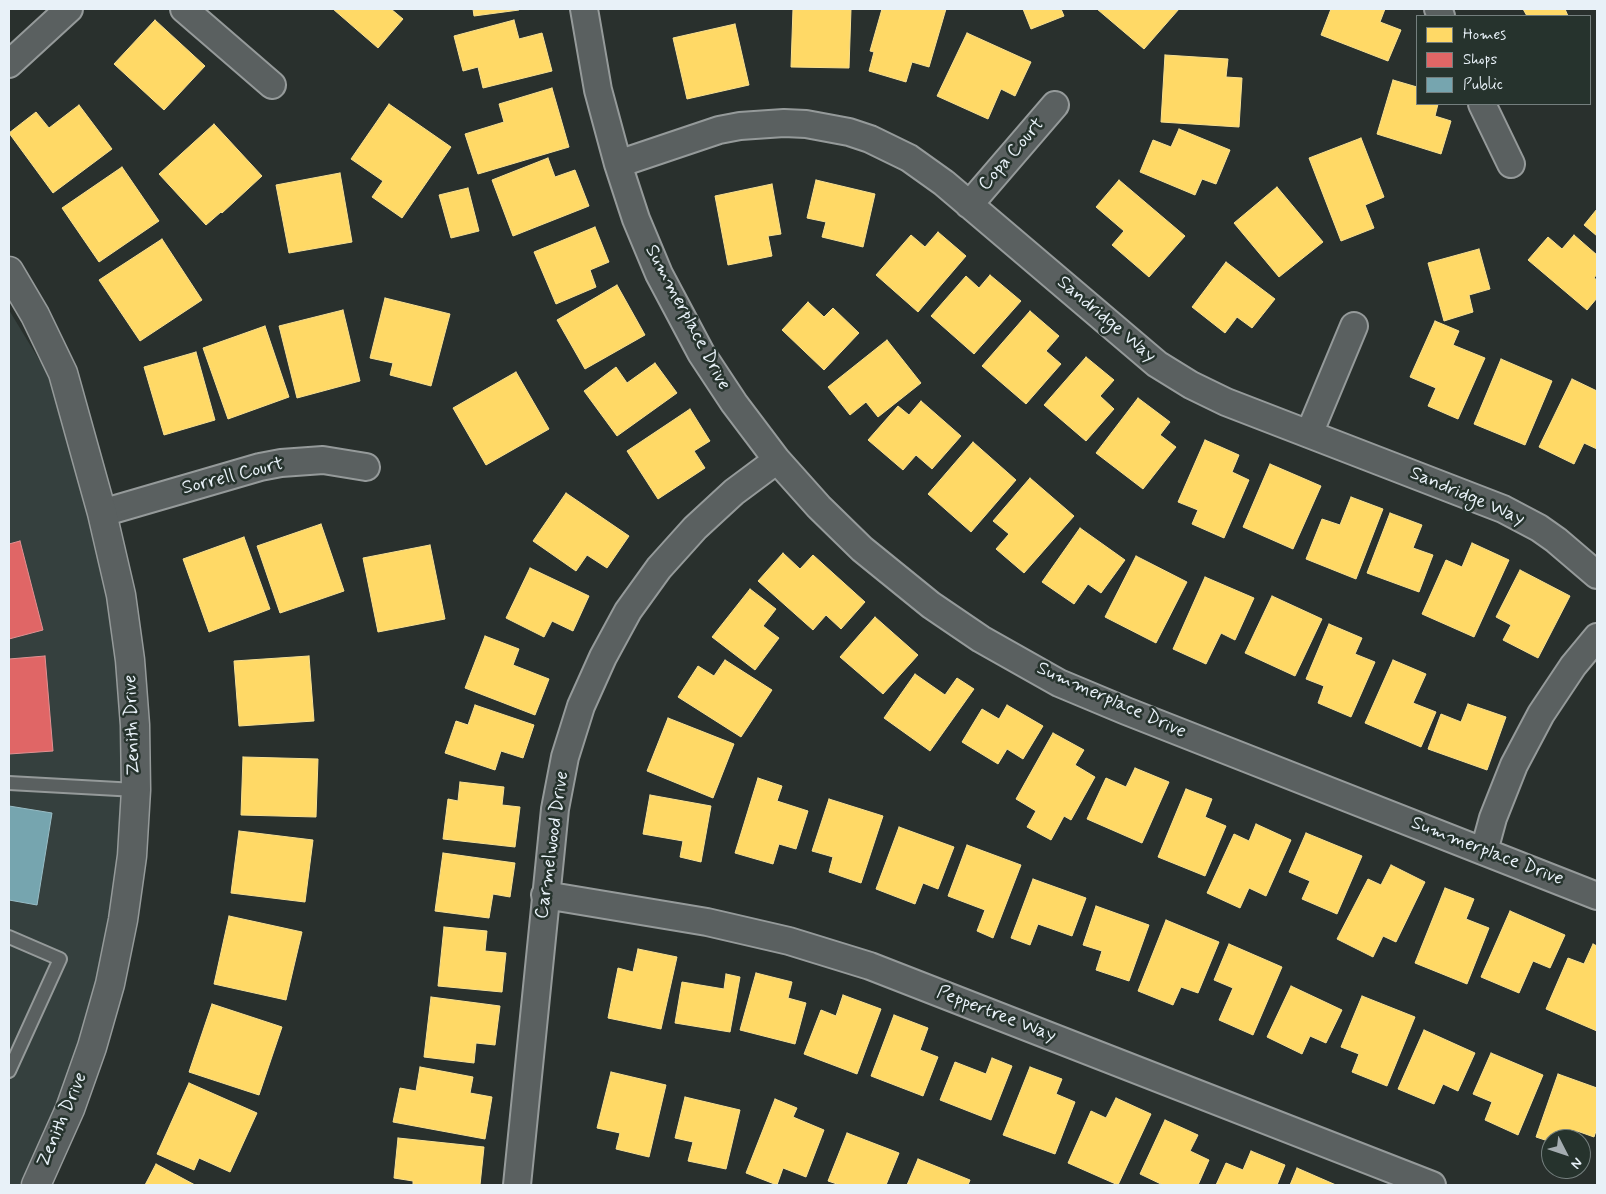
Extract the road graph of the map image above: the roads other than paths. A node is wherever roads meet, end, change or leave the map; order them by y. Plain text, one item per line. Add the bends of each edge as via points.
1 (69, 9) edge
2 (184, 9) edge
3 (584, 9) edge
4 (9, 64) edge
5 (272, 85) dead end
6 (1055, 105) dead end
7 (1482, 105) edge
8 (618, 164) junction
9 (1511, 164) dead end
10 (969, 205) junction
11 (10, 277) edge
12 (1354, 326) dead end
13 (1309, 434) junction
14 (777, 460) junction
15 (366, 467) dead end
16 (102, 513) junction
17 (1597, 575) edge
18 (1597, 637) edge
19 (9, 783) edge
20 (136, 790) junction
21 (1484, 851) junction
22 (545, 895) junction
23 (1597, 896) edge
24 (9, 937) edge
25 (9, 1071) edge
26 (36, 1185) edge
27 (517, 1185) edge
28 (1432, 1185) edge

1 - 4 street
2 - 5 street
3 - 8 street, Summerplace Drive via 598,90
6 - 10 street, Copa Court
7 - 9 street
8 - 10 street, Sandridge Way via 719,130 740,126 806,124 849,132 901,154 944,183
8 - 14 street, Summerplace Drive via 659,274 701,353
10 - 13 street, Sandridge Way via 1157,364 1226,402
11 - 16 street, Zenith Drive via 35,315 63,373
12 - 13 street
13 - 17 street, Sandridge Way via 1503,509 1539,528
14 - 21 street, Summerplace Drive via 862,549 932,605 981,639 1033,668 1126,711
14 - 22 street, Carmelwood Drive via 734,492 659,568 628,611 603,657 581,706 565,757
15 - 16 street, Sorrell Court via 323,460 281,463
16 - 20 street, Zenith Drive via 121,595 130,660
18 - 21 street via 1573,666 1514,764
19 - 20 lane
20 - 26 street, Zenith Drive via 132,856 110,984 70,1109
21 - 23 street, Summerplace Drive
22 - 27 street, Carmelwood Drive
22 - 28 street, Peppertree Way via 707,922 870,966
24 - 25 lane via 60,959

